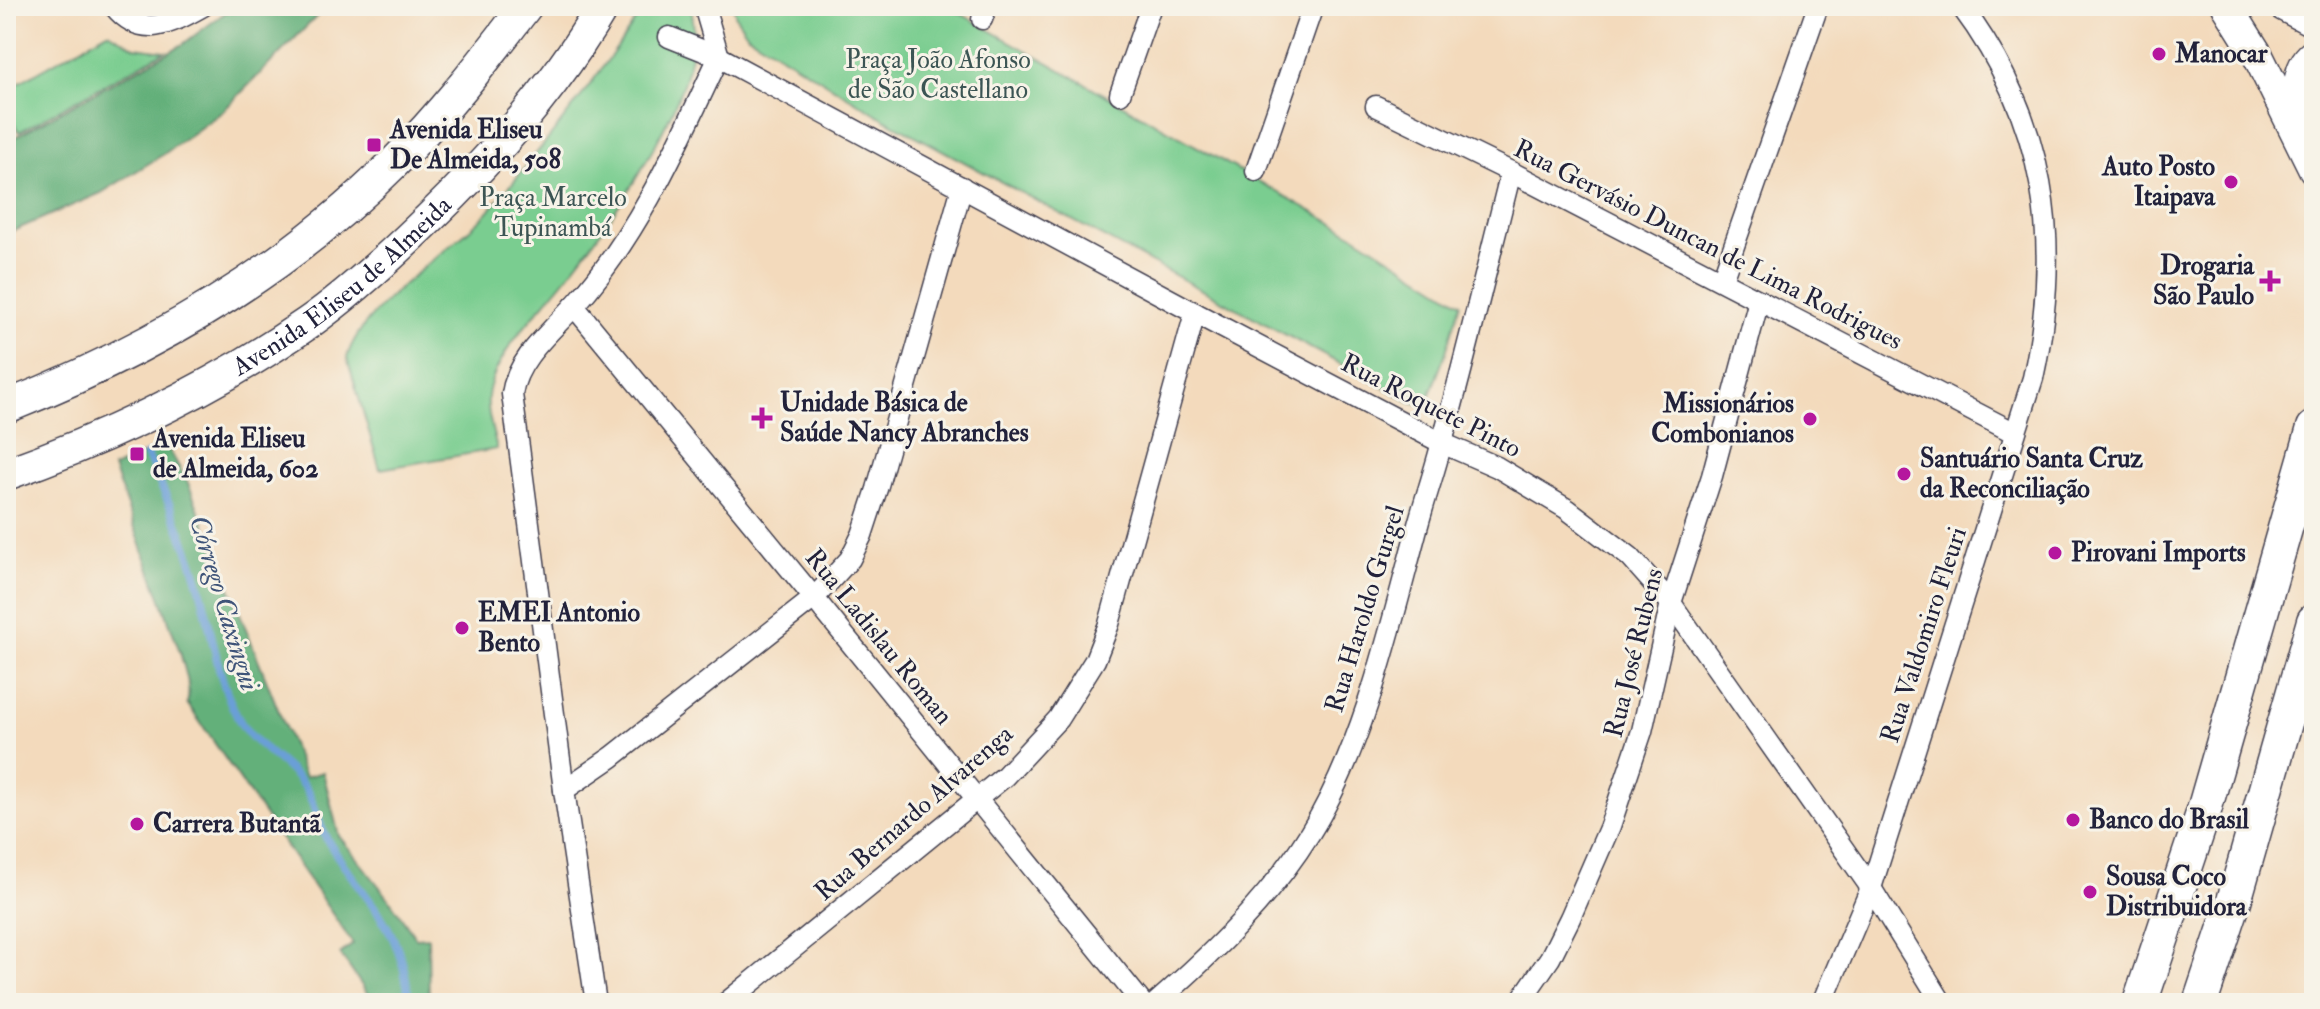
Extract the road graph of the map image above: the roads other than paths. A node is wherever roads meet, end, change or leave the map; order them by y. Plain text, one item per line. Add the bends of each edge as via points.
1 (114, 6) edge
2 (203, 6) edge
3 (526, 6) edge
4 (603, 6) edge
5 (704, 6) edge
6 (1151, 6) edge
7 (1313, 6) edge
8 (1818, 6) edge
9 (1961, 6) edge
10 (2227, 6) edge
11 (2284, 6) edge
12 (2314, 22) edge
13 (669, 37) dead end
14 (2314, 54) edge
15 (719, 57) junction
16 (1120, 94) dead end
17 (1376, 106) dead end
18 (2310, 160) edge
19 (1256, 171) dead end
20 (1511, 172) junction
21 (962, 187) junction
22 (1722, 280) junction
23 (1759, 300) junction
24 (574, 306) junction
25 (1195, 313) junction
26 (6, 407) edge
27 (2314, 428) edge
28 (2015, 433) junction
29 (1442, 443) junction
30 (6, 474) edge
31 (814, 598) junction
32 (1671, 603) junction
33 (2314, 621) edge
34 (564, 790) junction
35 (977, 800) junction
36 (1871, 888) junction
37 (596, 1003) edge
38 (726, 1003) edge
39 (1142, 1003) edge
40 (1156, 1003) edge
41 (1519, 1003) edge
42 (1822, 1003) edge
43 (1942, 1003) edge
44 (2140, 1003) edge
45 (2200, 1003) edge

1 - 2 street via 142,27 167,23
3 - 26 main road via 467,83 393,164 305,242 223,299 154,338
4 - 30 main road, Avenida Eliseu de Almeida via 561,74 494,153 407,241 310,322 223,378 152,415
5 - 15 street
6 - 16 street
7 - 19 street
8 - 22 street
9 - 28 street, Rua Valdomiro Fleuri via 1982,34 2022,114 2046,208 2042,335
10 - 18 main road
11 - 12 main road
13 - 15 street, Rua Roquete Pinto
14 - 18 main road via 2298,104
15 - 21 street, Rua Roquete Pinto
15 - 24 street via 625,238
17 - 20 street, Rua Gervásio Duncan de Lima Rodrigues
20 - 22 street, Rua Gervásio Duncan de Lima Rodrigues
20 - 29 street, Rua Haroldo Gurgel
21 - 25 street, Rua Roquete Pinto
21 - 31 street via 862,535 850,559
22 - 23 street, Rua Gervásio Duncan de Lima Rodrigues
23 - 28 street, Rua Gervásio Duncan de Lima Rodrigues
23 - 32 street, Rua José Rubens
24 - 31 street, Rua Ladislau Roman
24 - 34 street via 522,367 512,394
25 - 29 street, Rua Roquete Pinto
25 - 35 street, Rua Bernardo Alvarenga via 1095,660 1058,719
27 - 44 highway via 2203,814
28 - 36 street, Rua Valdomiro Fleuri
29 - 32 street, Rua Roquete Pinto via 1497,467 1567,509 1630,557
29 - 40 street, Rua Haroldo Gurgel via 1377,673 1311,832 1260,900
31 - 34 street
31 - 35 street, Rua Ladislau Roman
32 - 36 street, Rua Roquete Pinto
32 - 41 street, Rua José Rubens via 1642,731 1610,826 1550,958
33 - 45 highway
34 - 37 street
35 - 38 street, Rua Bernardo Alvarenga
35 - 39 street, Rua Ladislau Roman
36 - 42 street, Rua Valdomiro Fleuri
36 - 43 street, Rua Roquete Pinto

